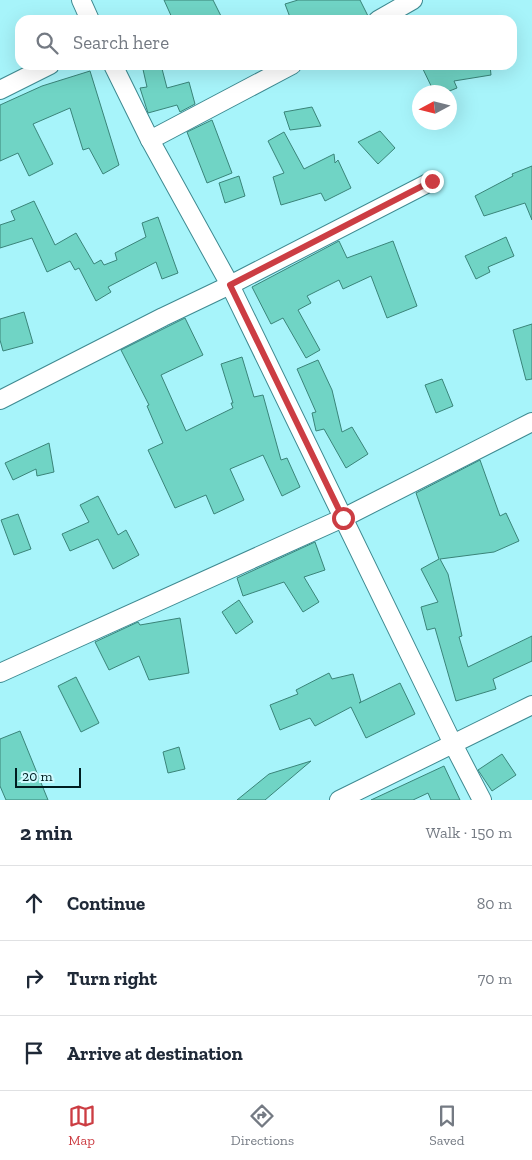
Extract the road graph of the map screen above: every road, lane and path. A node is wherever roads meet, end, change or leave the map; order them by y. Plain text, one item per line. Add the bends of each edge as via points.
1 (81, 0) edge
2 (413, 0) edge
3 (88, 15) edge
4 (387, 15) edge
5 (40, 70) edge
6 (115, 70) edge
7 (283, 70) edge
8 (0, 90) edge
9 (150, 140) junction
10 (432, 181) dead end
11 (230, 285) junction
12 (0, 400) edge
13 (532, 422) edge
14 (343, 518) junction
15 (0, 673) edge
16 (532, 705) edge
17 (453, 744) junction
18 (339, 800) edge
19 (482, 800) edge

1 - 3 street
2 - 4 street
5 - 8 street
6 - 9 street
7 - 9 street
9 - 11 street
10 - 11 street
11 - 12 street
11 - 14 street
13 - 14 street
14 - 15 street
14 - 17 street
16 - 17 street
17 - 18 street
17 - 19 street

